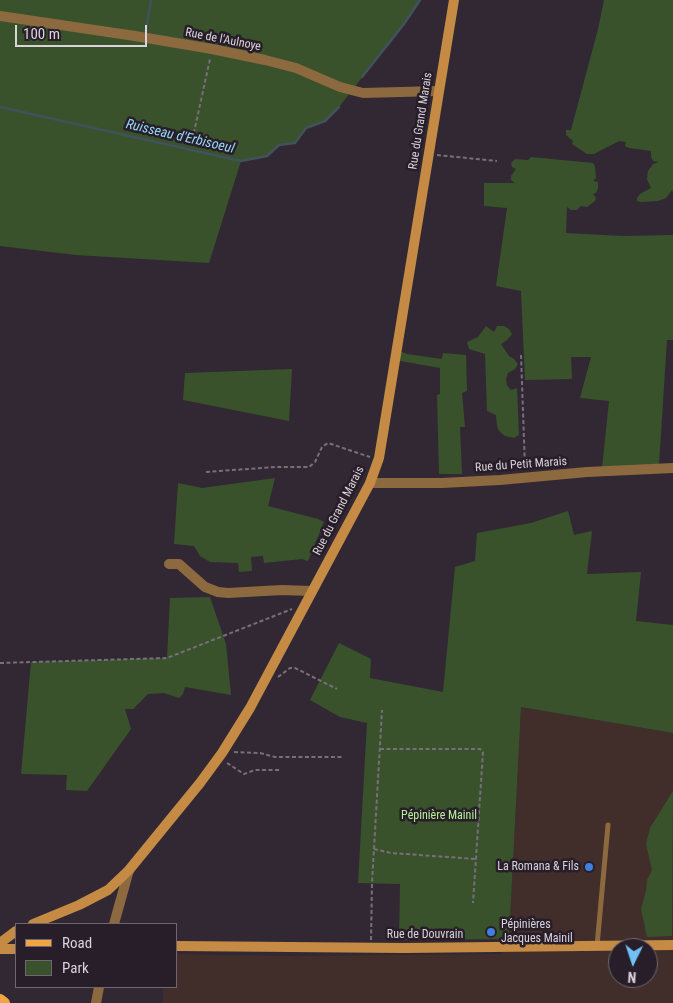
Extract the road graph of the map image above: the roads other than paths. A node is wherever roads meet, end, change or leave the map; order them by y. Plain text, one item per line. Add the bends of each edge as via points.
1 (454, 0) edge
2 (0, 16) edge
3 (438, 92) junction
4 (673, 468) edge
5 (370, 483) junction
6 (169, 564) dead end
7 (312, 591) junction
8 (608, 825) dead end
9 (129, 870) junction
10 (35, 923) edge
11 (114, 923) edge
12 (15, 933) edge
13 (0, 943) edge
14 (673, 945) edge
15 (178, 946) edge
16 (597, 946) junction
17 (0, 949) edge
18 (15, 949) edge
19 (99, 988) edge
20 (0, 1000) edge
21 (4, 1003) edge
22 (96, 1003) edge

1 - 3 street, Rue du Grand Marais
2 - 3 street, Rue de l'Aulnoye via 212,49 296,68 363,93
3 - 5 street, Rue du Grand Marais via 379,458
4 - 5 street, Rue du Petit Marais via 442,483
5 - 7 street, Rue du Grand Marais
6 - 7 street via 179,564 205,587 218,592
7 - 9 street, Rue du Grand Marais via 250,708 221,754
8 - 16 lane
9 - 10 street, Rue du Grand Marais via 94,898
9 - 11 street
12 - 13 street
14 - 16 street, Rue de Douvrain
15 - 16 street, Rue de Douvrain
17 - 18 street
19 - 22 street
20 - 21 main road

